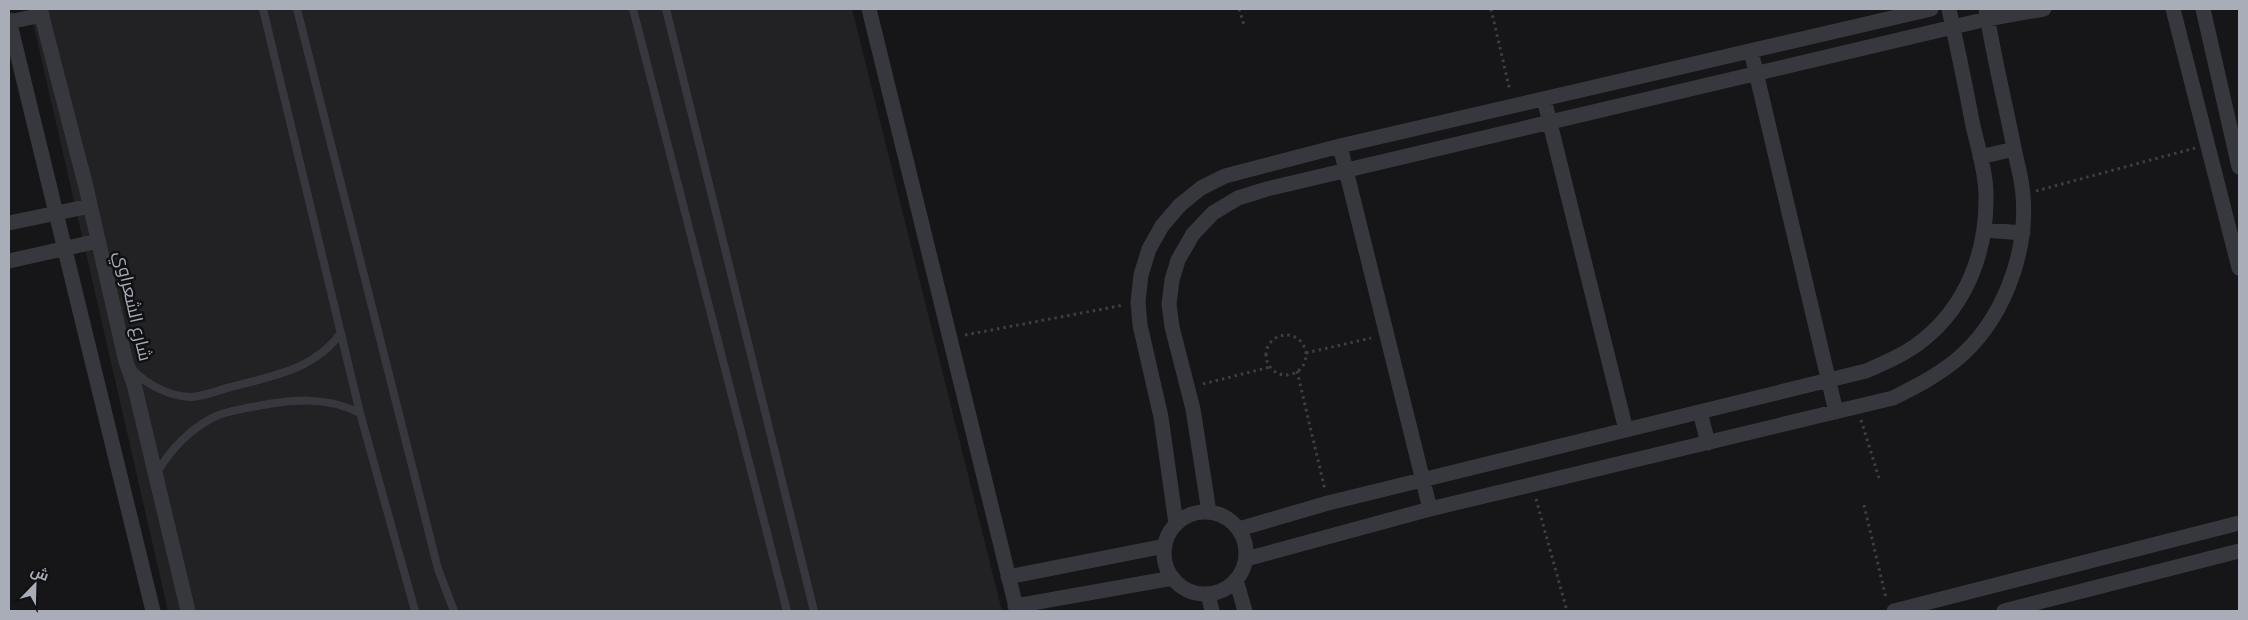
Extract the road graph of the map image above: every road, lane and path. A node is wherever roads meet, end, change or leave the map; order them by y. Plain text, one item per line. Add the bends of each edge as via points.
1 (263, 9) edge
2 (297, 9) edge
3 (633, 9) edge
4 (666, 9) edge
5 (869, 9) edge
6 (1239, 9) edge
7 (1491, 9) edge
8 (1931, 9) edge
9 (1949, 9) edge
10 (2044, 9) edge
11 (2173, 9) edge
12 (2203, 9) edge
13 (41, 12) edge
14 (1987, 14) edge
15 (9, 22) edge
16 (1244, 25) dead end
17 (1953, 28) junction
18 (1751, 50) junction
19 (1756, 74) junction
20 (1544, 99) junction
21 (1514, 106) junction
22 (1550, 122) junction
23 (2210, 144) junction
24 (1340, 146) junction
25 (2014, 149) junction
26 (1980, 157) junction
27 (2239, 167) edge
28 (1346, 170) junction
29 (2023, 195) junction
30 (90, 206) junction
31 (55, 212) junction
32 (9, 223) edge
33 (1985, 230) junction
34 (2022, 233) junction
35 (98, 241) junction
36 (64, 248) junction
37 (9, 261) edge
38 (2239, 268) edge
39 (1138, 302) junction
40 (341, 333) junction
41 (1386, 334) junction
42 (950, 338) junction
43 (1306, 353) junction
44 (126, 362) junction
45 (1270, 367) junction
46 (1297, 372) junction
47 (1827, 381) junction
48 (1187, 388) junction
49 (1857, 407) junction
50 (1700, 412) junction
51 (1836, 412) junction
52 (360, 413) junction
53 (1626, 430) junction
54 (1708, 443) junction
55 (155, 475) junction
56 (1879, 478) dead end
57 (1423, 480) junction
58 (1532, 484) junction
59 (1328, 503) junction
60 (1864, 505) dead end
61 (1430, 509) junction
62 (1209, 512) junction
63 (2239, 523) edge
64 (1176, 524) junction
65 (1238, 529) junction
66 (1165, 546) junction
67 (2239, 552) edge
68 (1246, 558) junction
69 (1008, 578) junction
70 (1173, 578) junction
71 (1236, 580) junction
72 (1208, 594) junction
73 (1897, 608) edge
74 (1016, 609) edge
75 (153, 611) edge
76 (188, 611) edge
77 (415, 611) edge
78 (454, 611) edge
79 (787, 611) edge
80 (814, 611) edge
81 (1212, 611) edge
82 (1245, 611) edge
83 (1567, 611) edge
84 (2004, 611) edge

1 - 40 lane
2 - 78 lane via 438,569
3 - 79 lane
4 - 80 lane
5 - 42 street
6 - 16 path
7 - 21 path
8 - 18 street
9 - 17 street
10 - 14 street
11 - 23 street
12 - 27 street
13 - 15 street
13 - 30 street, شارع الشعراوي
14 - 17 street
14 - 25 street
15 - 31 street
17 - 19 street
17 - 26 street
18 - 19 street
18 - 20 street
19 - 22 street
19 - 47 street
20 - 21 street
20 - 22 street
21 - 24 street
22 - 28 street
22 - 53 street
23 - 29 path
23 - 38 street
24 - 28 street
24 - 39 street via 1225,176 1201,188 1162,226 1149,249 1141,275
25 - 26 street
25 - 29 street
26 - 33 street via 1986,194
28 - 41 street
28 - 48 street via 1238,198 1213,213 1193,234 1178,260 1169,304
29 - 34 street
30 - 31 street
30 - 35 street, شارع الشعراوي
31 - 32 street
31 - 36 street
33 - 34 street
33 - 47 street via 1978,262 1964,291 1946,318 1923,340 1875,367
34 - 49 street via 2015,269 2001,303 1981,334 1956,360 1926,382 1901,394
35 - 36 street
35 - 44 street, شارع الشعراوي
36 - 37 street
36 - 75 street
39 - 42 path
39 - 64 street via 1140,325 1161,417
40 - 44 lane via 324,352 301,366 192,397 160,389
40 - 52 lane
41 - 43 path
41 - 57 street
42 - 69 street
43 - 45 path via 1296,338 1278,336 1272,340 1266,353
43 - 46 path via 1305,361
44 - 55 street, شارع الشعراوي
45 - 46 path via 1280,374
45 - 48 path
46 - 59 path
47 - 50 street
47 - 51 street
48 - 62 street
49 - 51 street
49 - 56 path
50 - 53 street
50 - 54 street
51 - 54 street
52 - 55 lane via 334,402 304,399 224,412 189,433
52 - 77 lane
53 - 57 street
54 - 58 street
55 - 76 street, شارع الشعراوي
57 - 59 street
57 - 61 street
58 - 61 street
58 - 83 path
59 - 65 street
60 - 73 path
61 - 68 street
62 - 64 street via 1191,515
62 - 65 street via 1227,518
63 - 73 street
64 - 66 street via 1168,534
65 - 68 street via 1246,548
66 - 69 street
66 - 70 street via 1164,558
67 - 84 street
68 - 71 street
69 - 74 street
70 - 72 street via 1182,587
70 - 74 street
71 - 72 street via 1228,587
71 - 82 street
72 - 81 street

